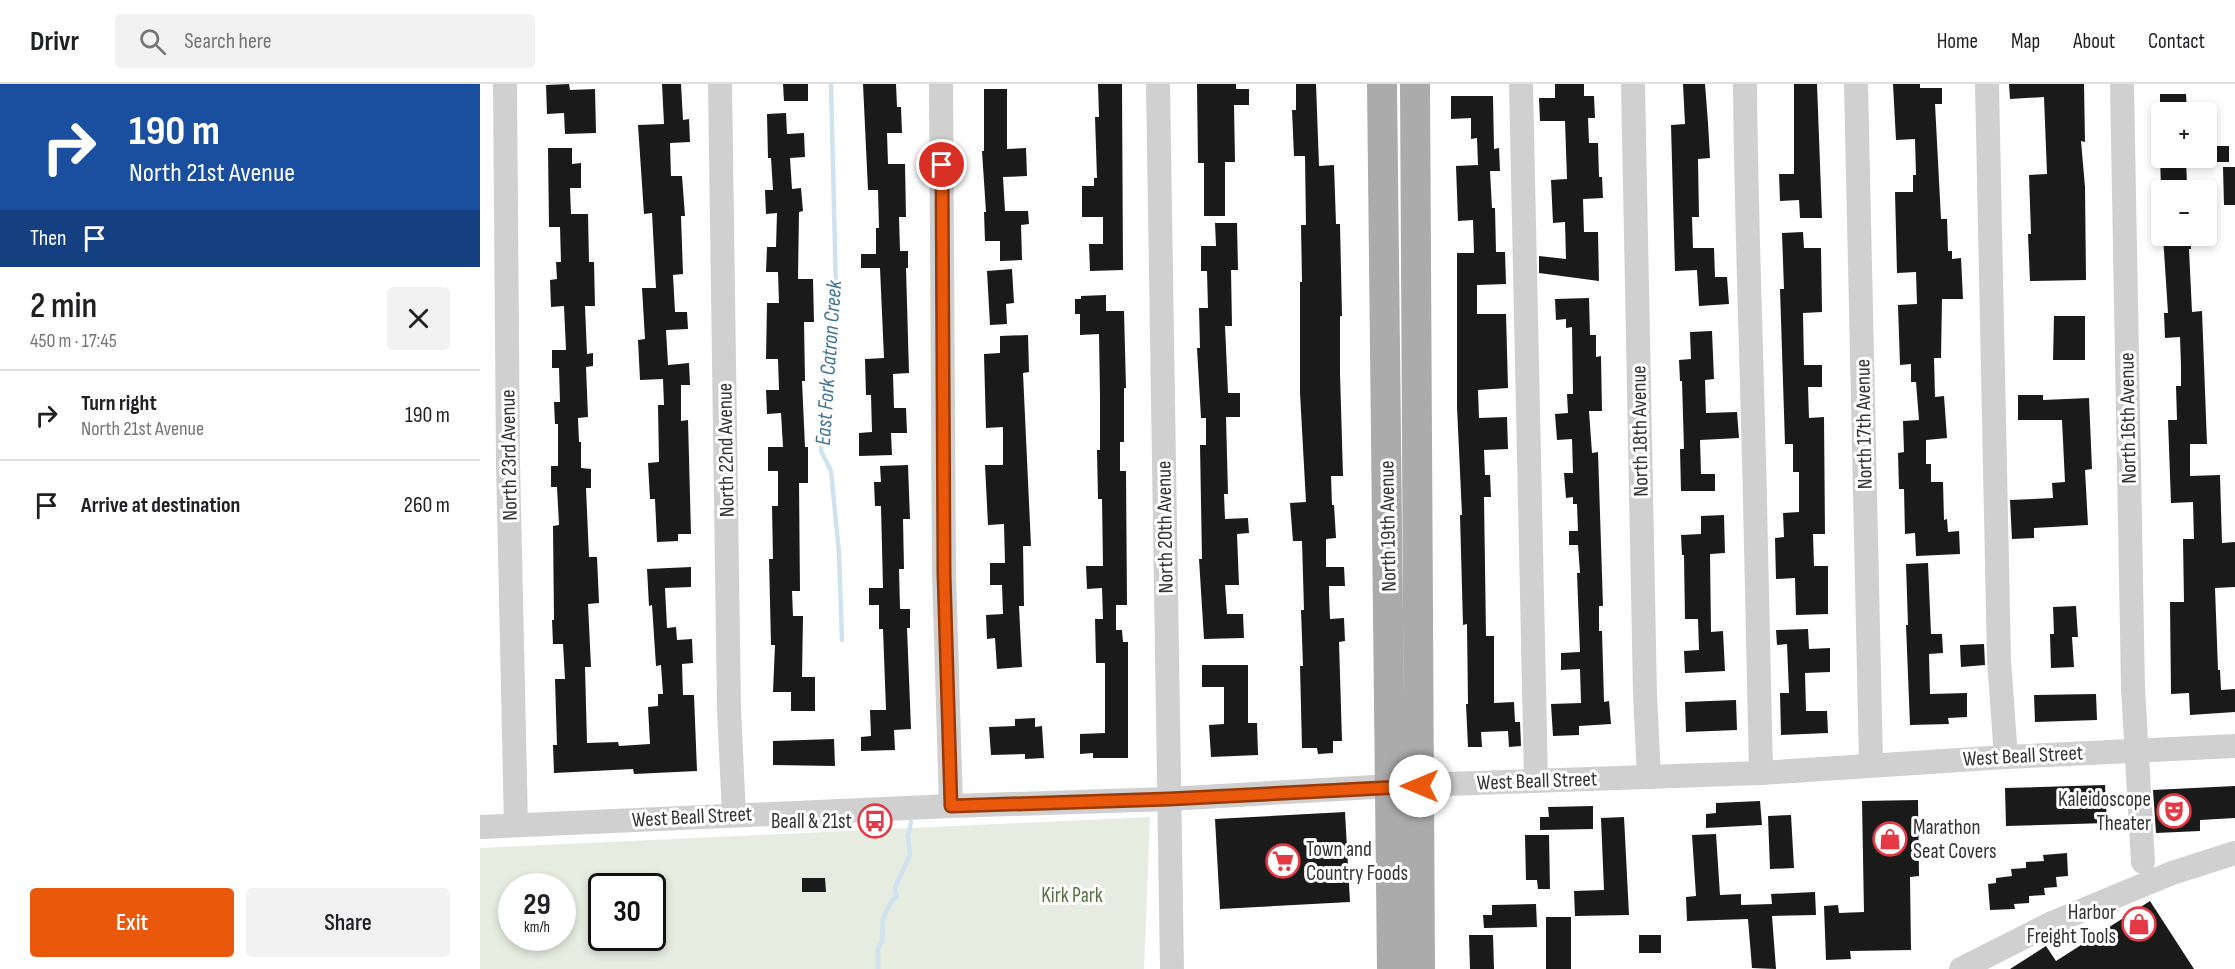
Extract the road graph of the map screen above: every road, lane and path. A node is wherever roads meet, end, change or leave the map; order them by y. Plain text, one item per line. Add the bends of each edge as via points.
1 (505, 84) edge
2 (720, 84) edge
3 (941, 84) edge
4 (1158, 84) edge
5 (1382, 84) edge
6 (1414, 84) edge
7 (1521, 84) edge
8 (1633, 84) edge
9 (1745, 84) edge
10 (1856, 84) edge
11 (1987, 84) edge
12 (2122, 84) edge
13 (2235, 746) edge
14 (2137, 751) junction
15 (2006, 756) junction
16 (1871, 764) junction
17 (1761, 772) junction
18 (1649, 777) junction
19 (1536, 781) junction
20 (1406, 786) junction
21 (1169, 799) junction
22 (951, 806) junction
23 (734, 815) junction
24 (516, 825) junction
25 (480, 827) edge
26 (2235, 853) edge
27 (2143, 862) dead end
28 (1172, 969) edge
29 (1392, 969) edge
30 (1420, 969) edge
31 (1961, 969) edge

1 - 24 street, North 23rd Avenue
2 - 23 street, North 22nd Avenue
3 - 22 street via 944,574
4 - 21 street, North 20th Avenue
5 - 20 main road, North 19th Avenue
6 - 20 main road, North 19th Avenue
7 - 19 street
8 - 18 street, North 18th Avenue
9 - 17 street
10 - 16 street, North 17th Avenue
11 - 15 street via 1999,660
12 - 14 street, North 16th Avenue
13 - 14 street, West Beall Street
14 - 15 street, West Beall Street
14 - 27 street, North 16th Avenue
15 - 16 street, West Beall Street
16 - 17 street, West Beall Street
17 - 18 street, West Beall Street
18 - 19 street, West Beall Street
19 - 20 street, West Beall Street
20 - 21 street, West Beall Street
20 - 29 main road, North 19th Avenue
20 - 30 main road, North 19th Avenue
21 - 22 street, West Beall Street
21 - 28 street, North 20th Avenue
22 - 23 street, West Beall Street
23 - 24 street, West Beall Street
24 - 25 street, West Beall Street
26 - 31 street via 2172,873 2052,923

